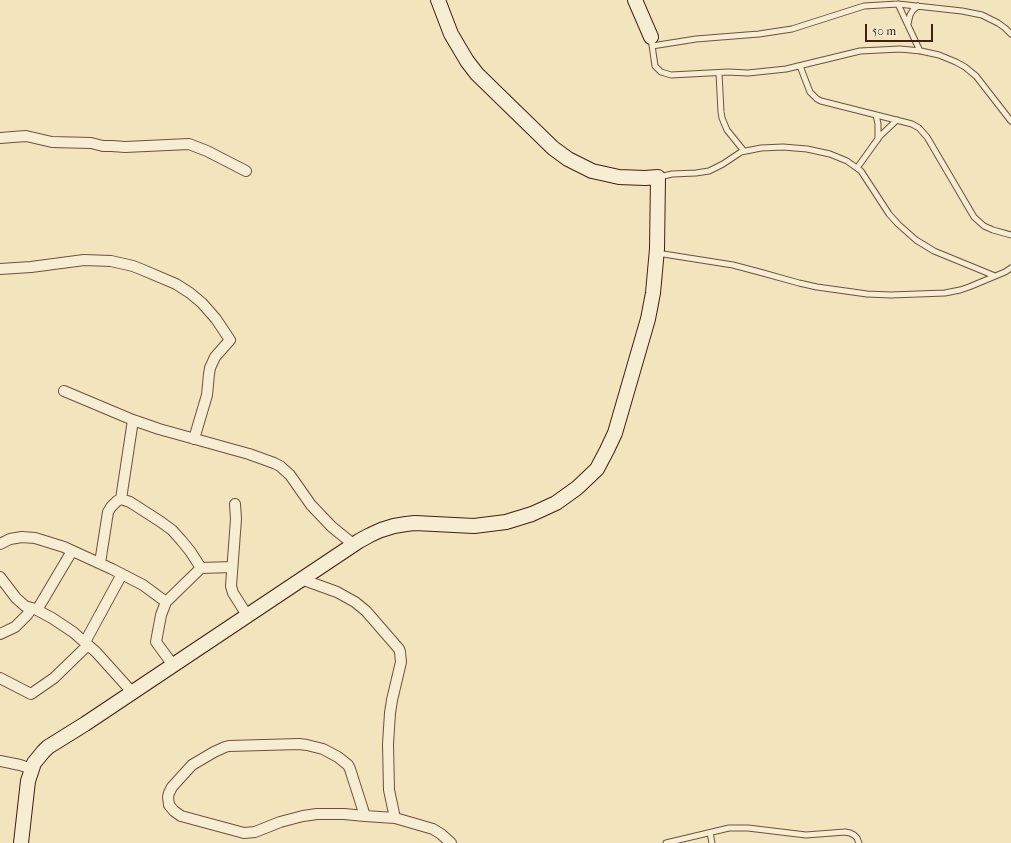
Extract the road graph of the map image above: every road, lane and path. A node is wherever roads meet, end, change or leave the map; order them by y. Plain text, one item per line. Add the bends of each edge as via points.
1 (438, 0) edge
2 (635, 0) edge
3 (644, 0) edge
4 (898, 4) junction
5 (918, 6) junction
6 (907, 24) junction
7 (1011, 34) edge
8 (652, 41) junction
9 (920, 50) junction
10 (800, 66) junction
11 (719, 73) junction
12 (876, 115) junction
13 (897, 120) junction
14 (1011, 121) edge
15 (0, 138) edge
16 (878, 139) junction
17 (744, 151) junction
18 (857, 168) junction
19 (246, 171) dead end
20 (658, 177) junction
21 (1011, 235) edge
22 (656, 253) junction
23 (1011, 268) edge
24 (0, 269) edge
25 (995, 276) junction
26 (64, 391) dead end
27 (133, 420) junction
28 (194, 439) junction
29 (121, 499) junction
30 (236, 504) dead end
31 (0, 544) edge
32 (353, 544) junction
33 (72, 551) junction
34 (100, 563) junction
35 (232, 567) junction
36 (200, 568) junction
37 (122, 574) junction
38 (0, 577) edge
39 (301, 579) junction
40 (166, 602) junction
41 (34, 609) junction
42 (247, 615) junction
43 (0, 634) edge
44 (86, 644) junction
45 (173, 665) junction
46 (0, 678) edge
47 (132, 692) junction
48 (0, 761) edge
49 (32, 769) junction
50 (365, 816) junction
51 (395, 818) junction
52 (710, 832) junction
53 (21, 843) edge
54 (451, 843) edge
55 (666, 843) edge
56 (712, 843) edge
57 (860, 843) edge

1 - 20 street via 458,47 477,74 553,148 580,166 605,174 632,178
2 - 8 street
3 - 8 street
4 - 5 lane
4 - 6 lane
4 - 8 lane via 864,6 792,29 759,34
5 - 6 lane via 910,14
5 - 7 lane via 982,15 998,23
6 - 9 lane
8 - 11 lane via 655,66 666,74
9 - 10 lane via 900,48 860,51
9 - 14 lane via 939,55 965,67 976,76
10 - 11 lane via 748,73
10 - 12 lane via 808,88 817,99
11 - 17 lane via 722,118 727,130
12 - 13 lane
12 - 16 lane
13 - 16 lane
13 - 21 lane via 916,126 924,132 974,217 993,230
15 - 19 street via 26,136 52,142 125,147 189,144
16 - 18 lane
17 - 18 lane via 772,147 807,149 839,157
17 - 20 lane via 709,171
18 - 25 lane via 889,214 907,233 934,251
20 - 22 street
22 - 25 lane via 733,265 798,283 867,294 945,293 969,288
22 - 32 street via 653,293 647,324 615,433 602,460 587,479 556,503 519,518 474,526 406,524 370,534
23 - 25 lane
24 - 28 street via 84,260 111,261 132,266 176,284 202,303 230,340 215,357 210,368 207,394
26 - 27 street
27 - 28 street
27 - 29 street
28 - 32 street via 249,454 280,466 332,528
29 - 34 street via 108,512
29 - 36 street via 130,502 172,530 190,550
30 - 35 street
31 - 33 street via 14,538 35,538
32 - 39 street
33 - 34 street
33 - 41 street
34 - 37 street
35 - 36 street
35 - 42 street via 233,593
36 - 40 street
37 - 40 street
37 - 44 street
38 - 41 street via 16,598 25,606
39 - 42 street
39 - 51 street via 337,592 354,602 366,611 399,649 401,662 392,700 388,744 389,790
40 - 45 street via 156,642
41 - 43 street via 18,624
41 - 44 street via 52,618
42 - 45 street
44 - 46 street via 54,678 31,694
44 - 47 street
45 - 47 street
47 - 49 street via 48,747 38,757
48 - 49 street
49 - 53 street via 28,781
50 - 50 street via 310,815 244,833 181,816 169,805 168,797 172,787 192,765 225,747 299,744 323,749 348,765
50 - 51 street
51 - 54 street via 433,829
52 - 55 lane
52 - 56 lane
52 - 57 lane via 748,828 806,835 845,832 854,835

